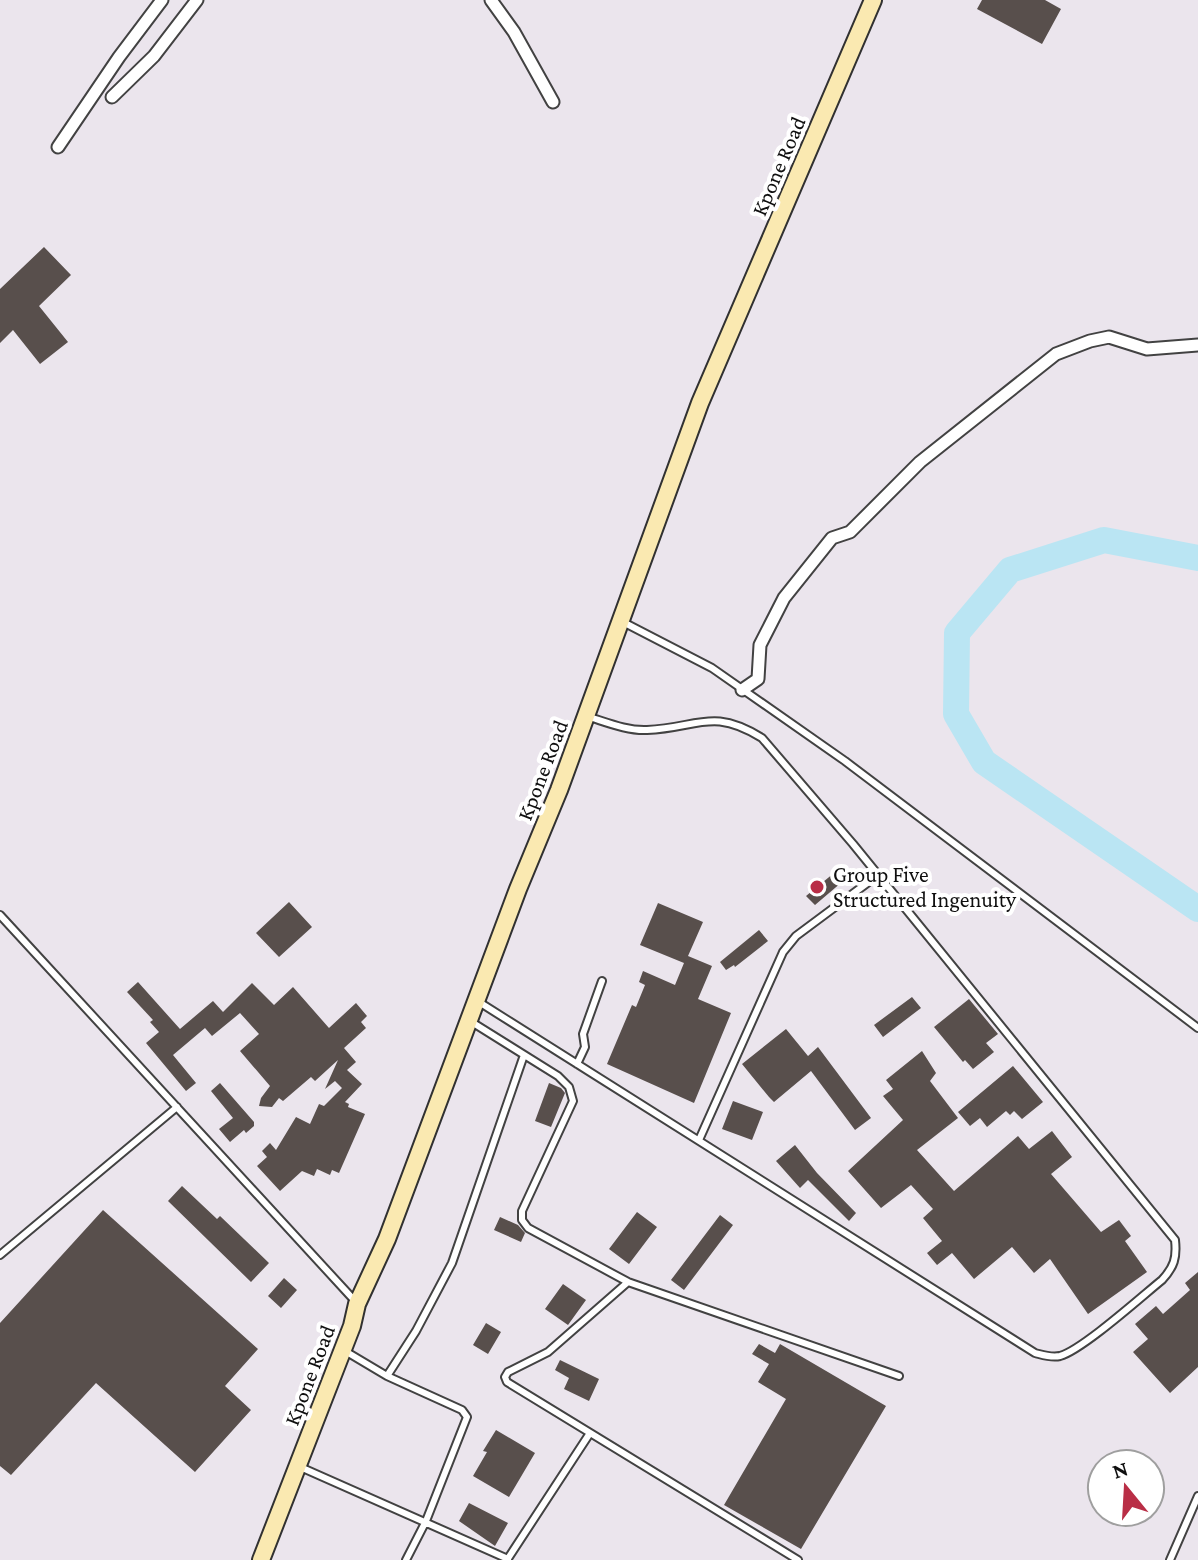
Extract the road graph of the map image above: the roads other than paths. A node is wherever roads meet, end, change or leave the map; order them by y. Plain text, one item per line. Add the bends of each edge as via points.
1 (162, 0) edge
2 (197, 0) edge
3 (491, 0) edge
4 (873, 0) edge
5 (112, 97) dead end
6 (553, 102) dead end
7 (58, 147) dead end
8 (1198, 345) edge
9 (621, 621) junction
10 (742, 690) junction
11 (586, 716) junction
12 (878, 875) junction
13 (0, 915) edge
14 (602, 981) dead end
15 (476, 1000) junction
16 (470, 1021) junction
17 (1198, 1028) edge
18 (524, 1055) junction
19 (577, 1064) junction
20 (177, 1107) junction
21 (699, 1140) junction
22 (0, 1255) edge
23 (628, 1282) junction
24 (357, 1304) junction
25 (342, 1349) junction
26 (387, 1376) junction
27 (899, 1376) dead end
28 (590, 1433) junction
29 (298, 1466) junction
30 (1198, 1496) edge
31 (426, 1521) junction
32 (507, 1559) edge
33 (261, 1560) edge
34 (406, 1560) edge
35 (798, 1560) edge
36 (1170, 1560) edge

1 - 7 street
2 - 5 street via 154,56
3 - 6 street
4 - 9 main road, Kpone Road via 700,403
8 - 10 street via 1147,349 1109,337 1056,354 920,462 850,532 832,538 784,598 760,645 758,679
9 - 10 lane via 712,668
9 - 11 main road, Kpone Road
10 - 17 lane via 845,761
11 - 12 lane via 647,730 722,720 747,728 773,749
11 - 15 main road, Kpone Road
12 - 21 lane via 796,936 783,952
12 - 21 lane via 1175,1240 1173,1269 1078,1347 1049,1357
13 - 20 lane
14 - 19 lane
15 - 16 main road, Kpone Road
15 - 19 lane
16 - 18 lane
16 - 24 main road, Kpone Road
18 - 23 lane via 563,1080 573,1101 522,1220
18 - 26 lane via 452,1263
19 - 21 lane
20 - 22 lane
20 - 24 lane
23 - 27 lane
23 - 28 lane via 548,1352 505,1377
24 - 25 main road, Kpone Road
25 - 26 lane
25 - 29 main road, Kpone Road
26 - 31 lane via 467,1417
28 - 32 lane
28 - 35 lane
29 - 31 lane
29 - 33 main road, Kpone Road
30 - 36 lane
31 - 32 lane
31 - 34 lane

